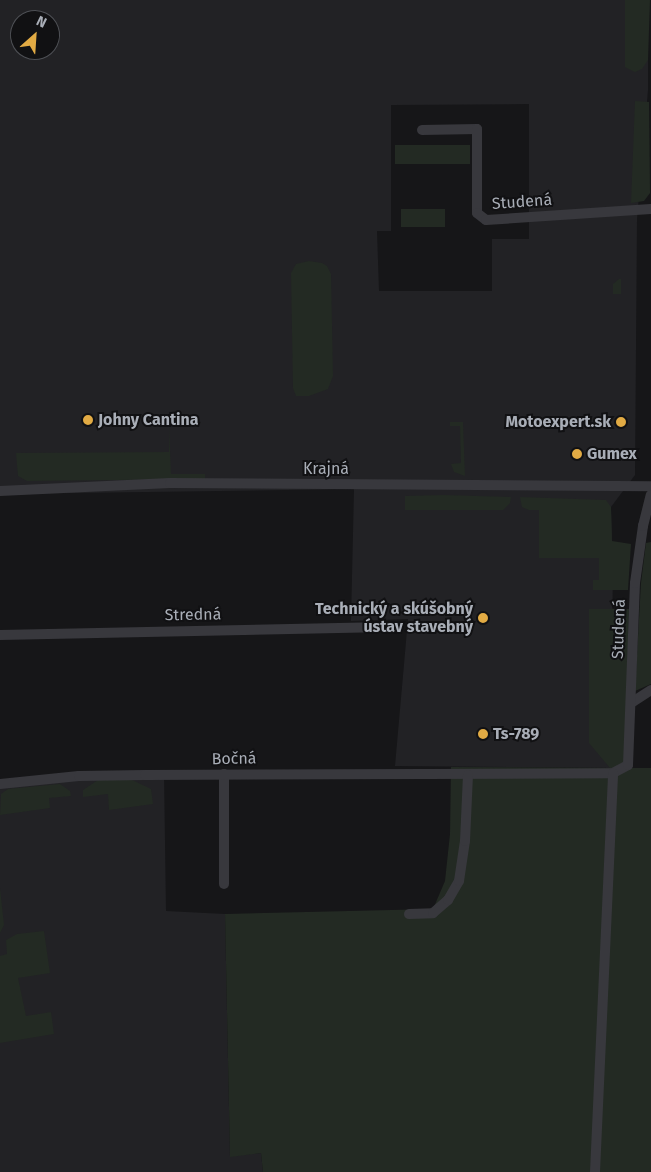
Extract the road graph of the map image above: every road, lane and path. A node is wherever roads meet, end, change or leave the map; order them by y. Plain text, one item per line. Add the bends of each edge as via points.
1 (422, 130) dead end
2 (651, 209) edge
3 (651, 486) edge
4 (5, 490) edge
5 (651, 494) edge
6 (387, 627) dead end
7 (0, 635) edge
8 (651, 690) edge
9 (631, 703) junction
10 (628, 766) joint
11 (613, 773) junction
12 (224, 774) junction
13 (468, 775) junction
14 (0, 784) edge
15 (224, 884) dead end
16 (409, 914) dead end
17 (595, 1172) edge

1 - 2 street, Studená via 477,129 477,213 486,220
3 - 4 street, Krajná via 195,483
5 - 9 street, Studená via 635,583
6 - 7 street, Stredná
8 - 9 street
9 - 10 street, Studená
10 - 11 street, Bočná
11 - 13 street, Bočná
11 - 17 street
12 - 13 street, Bočná
12 - 14 street, Bočná via 79,776
12 - 15 street
13 - 16 street via 465,841 459,881 448,900 433,913

